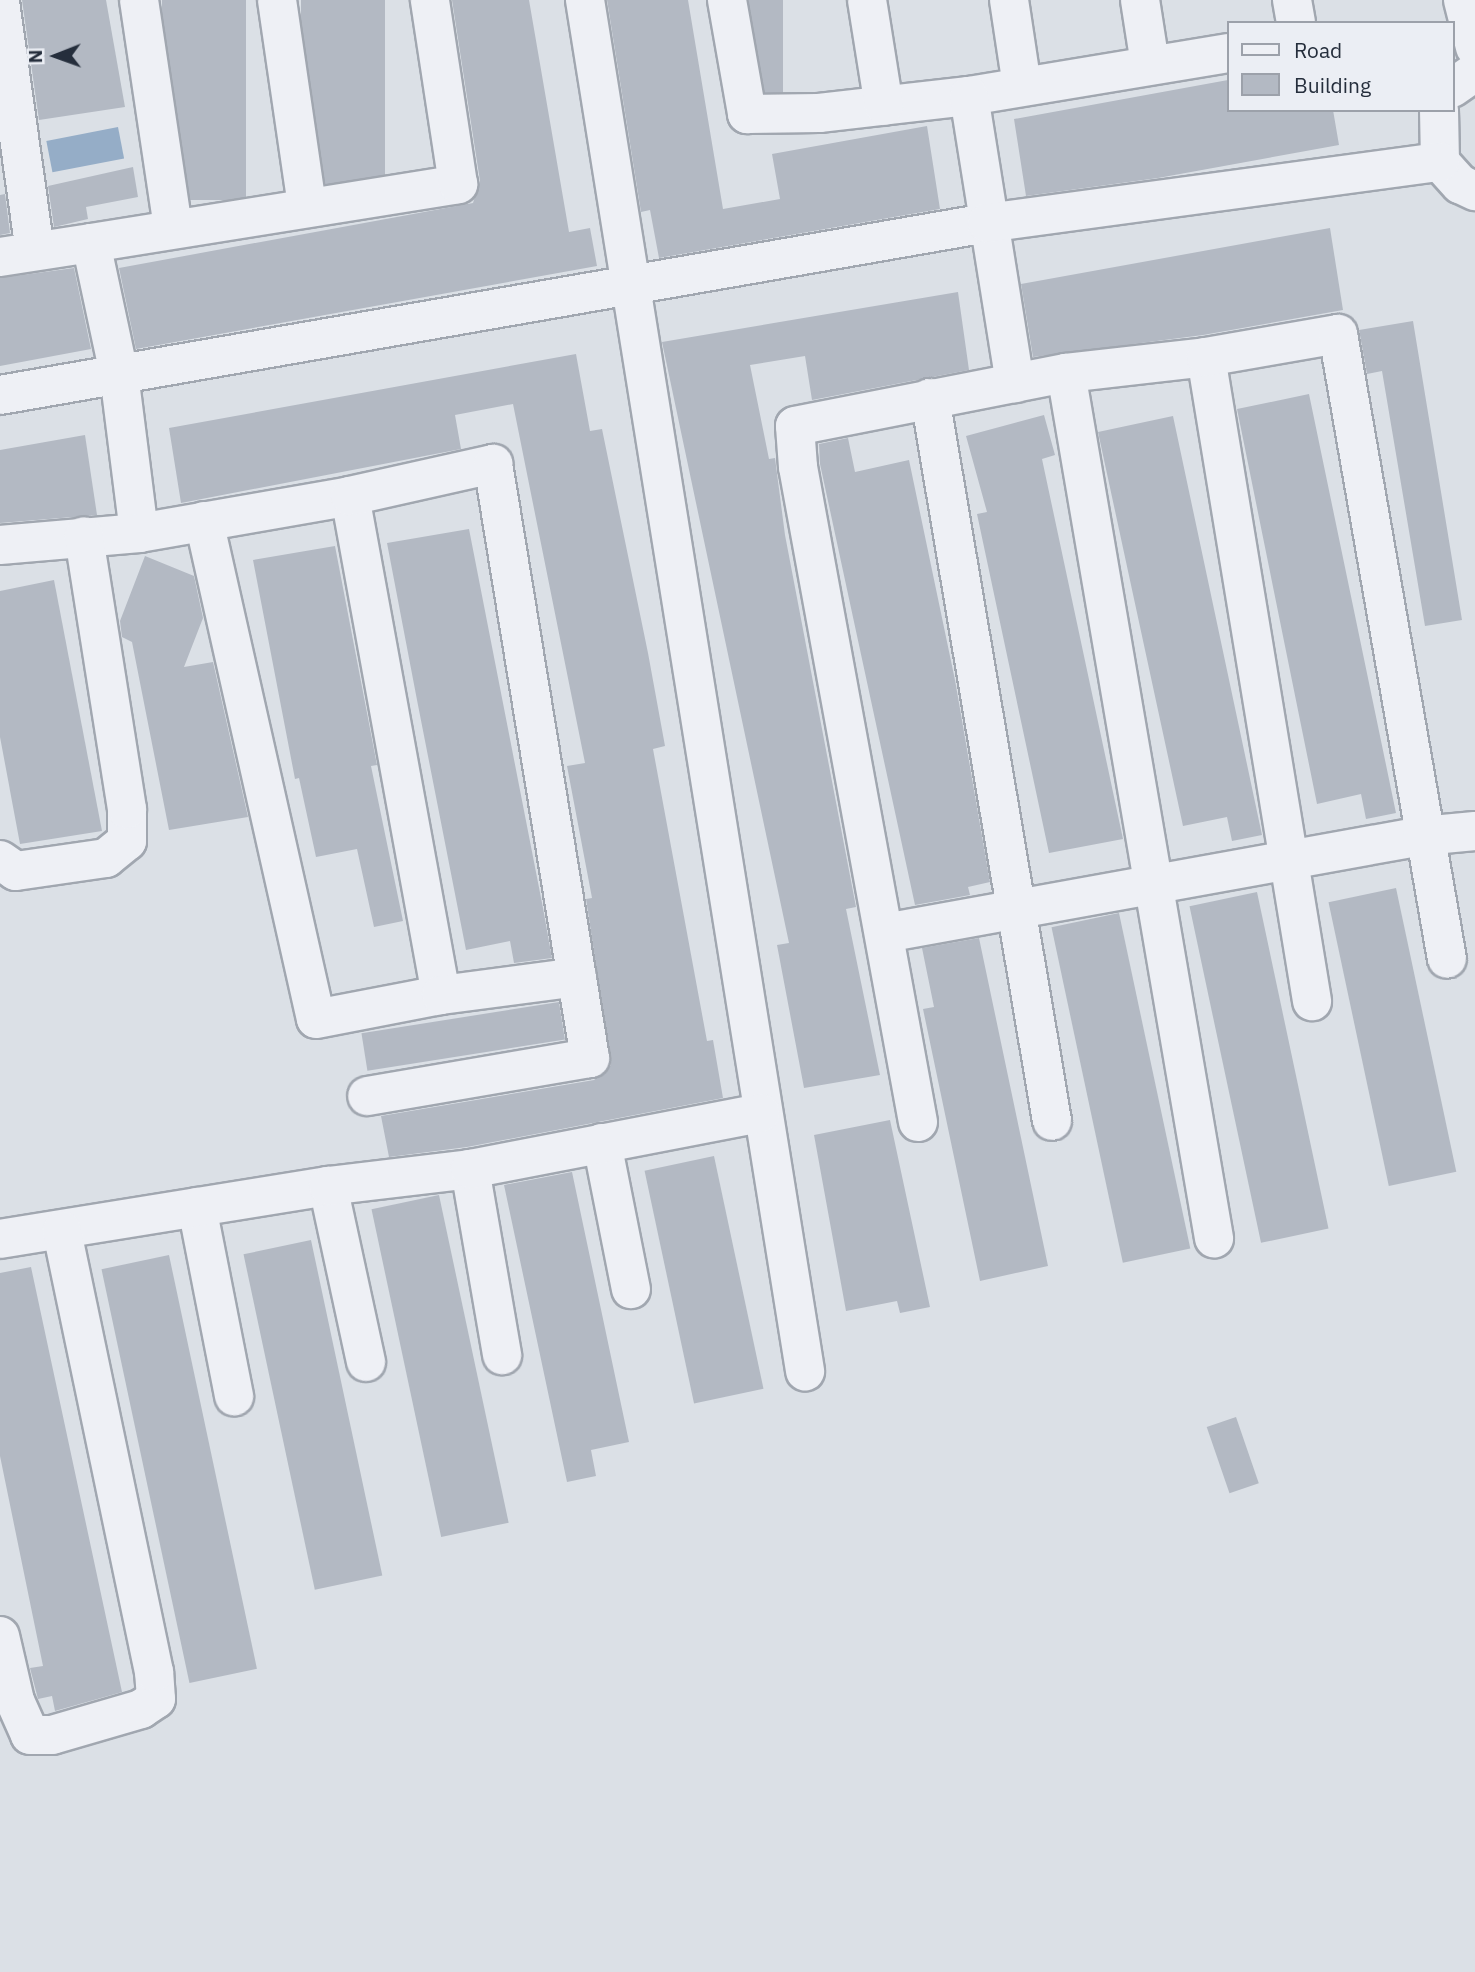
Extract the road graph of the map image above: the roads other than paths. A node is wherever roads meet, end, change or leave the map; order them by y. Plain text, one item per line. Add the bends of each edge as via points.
1 (139, 0) edge
2 (277, 0) edge
3 (430, 0) edge
4 (585, 0) edge
5 (727, 0) edge
6 (867, 0) edge
7 (1009, 0) edge
8 (1140, 0) edge
9 (1292, 0) edge
10 (1463, 0) edge
11 (0, 2) edge
12 (1296, 21) edge
13 (1475, 47) edge
14 (1226, 53) edge
15 (1150, 64) junction
16 (1475, 72) edge
17 (1023, 86) junction
18 (1454, 87) edge
19 (969, 96) junction
20 (884, 106) junction
21 (1438, 112) edge
22 (1440, 162) junction
23 (1475, 191) edge
24 (307, 206) junction
25 (987, 223) junction
26 (173, 228) junction
27 (91, 243) junction
28 (18, 254) edge
29 (628, 284) junction
30 (1206, 357) junction
31 (1066, 373) junction
32 (119, 374) junction
33 (1015, 383) junction
34 (0, 395) edge
35 (930, 398) junction
36 (350, 496) junction
37 (204, 521) junction
38 (139, 533) junction
39 (84, 536) junction
40 (0, 545) edge
41 (1475, 831) edge
42 (1422, 835) junction
43 (0, 860) edge
44 (1287, 860) junction
45 (1156, 885) junction
46 (1017, 911) junction
47 (886, 933) junction
48 (1447, 960) dead end
49 (577, 977) junction
50 (441, 995) junction
51 (1312, 1000) dead end
52 (367, 1096) dead end
53 (761, 1113) junction
54 (1052, 1121) dead end
55 (918, 1122) dead end
56 (602, 1143) junction
57 (470, 1169) junction
58 (328, 1186) junction
59 (197, 1207) junction
60 (62, 1230) junction
61 (1214, 1238) dead end
62 (0, 1239) edge
63 (631, 1289) dead end
64 (502, 1355) dead end
65 (366, 1362) dead end
66 (805, 1371) dead end
67 (234, 1396) dead end
68 (0, 1636) edge

1 - 26 street
2 - 24 street
3 - 24 street via 458,184
4 - 29 street
5 - 20 street via 747,114
6 - 20 street
7 - 17 street
8 - 15 street
9 - 12 street
10 - 13 street
11 - 28 street
14 - 15 street
15 - 17 street
16 - 18 street
17 - 19 street
19 - 20 street
19 - 25 street
21 - 22 street
22 - 23 street via 1460,184
22 - 25 street
24 - 26 street
25 - 29 street
25 - 33 street
26 - 27 street
27 - 28 street
27 - 32 street
29 - 32 street
29 - 53 street
30 - 31 street
30 - 42 street via 1338,334
30 - 44 street
31 - 33 street
31 - 45 street
32 - 34 street
32 - 38 street
33 - 35 street
35 - 46 street
35 - 47 street via 795,426 798,467
36 - 37 street
36 - 49 street via 493,464
36 - 50 street
37 - 38 street
37 - 50 street via 316,1019
38 - 39 street
39 - 40 street
39 - 43 street via 127,809 127,841 106,858 16,871
41 - 42 street
42 - 44 street
42 - 48 street
44 - 45 street
44 - 51 street
45 - 46 street
45 - 61 street
46 - 47 street
46 - 54 street
47 - 55 street
49 - 50 street
49 - 52 street via 590,1058
53 - 56 street
53 - 66 street
56 - 57 street
56 - 63 street
57 - 58 street
57 - 64 street
58 - 59 street
58 - 65 street
59 - 60 street
59 - 67 street
60 - 62 street
60 - 68 street via 156,1699 141,1709 52,1735 30,1735 15,1701

